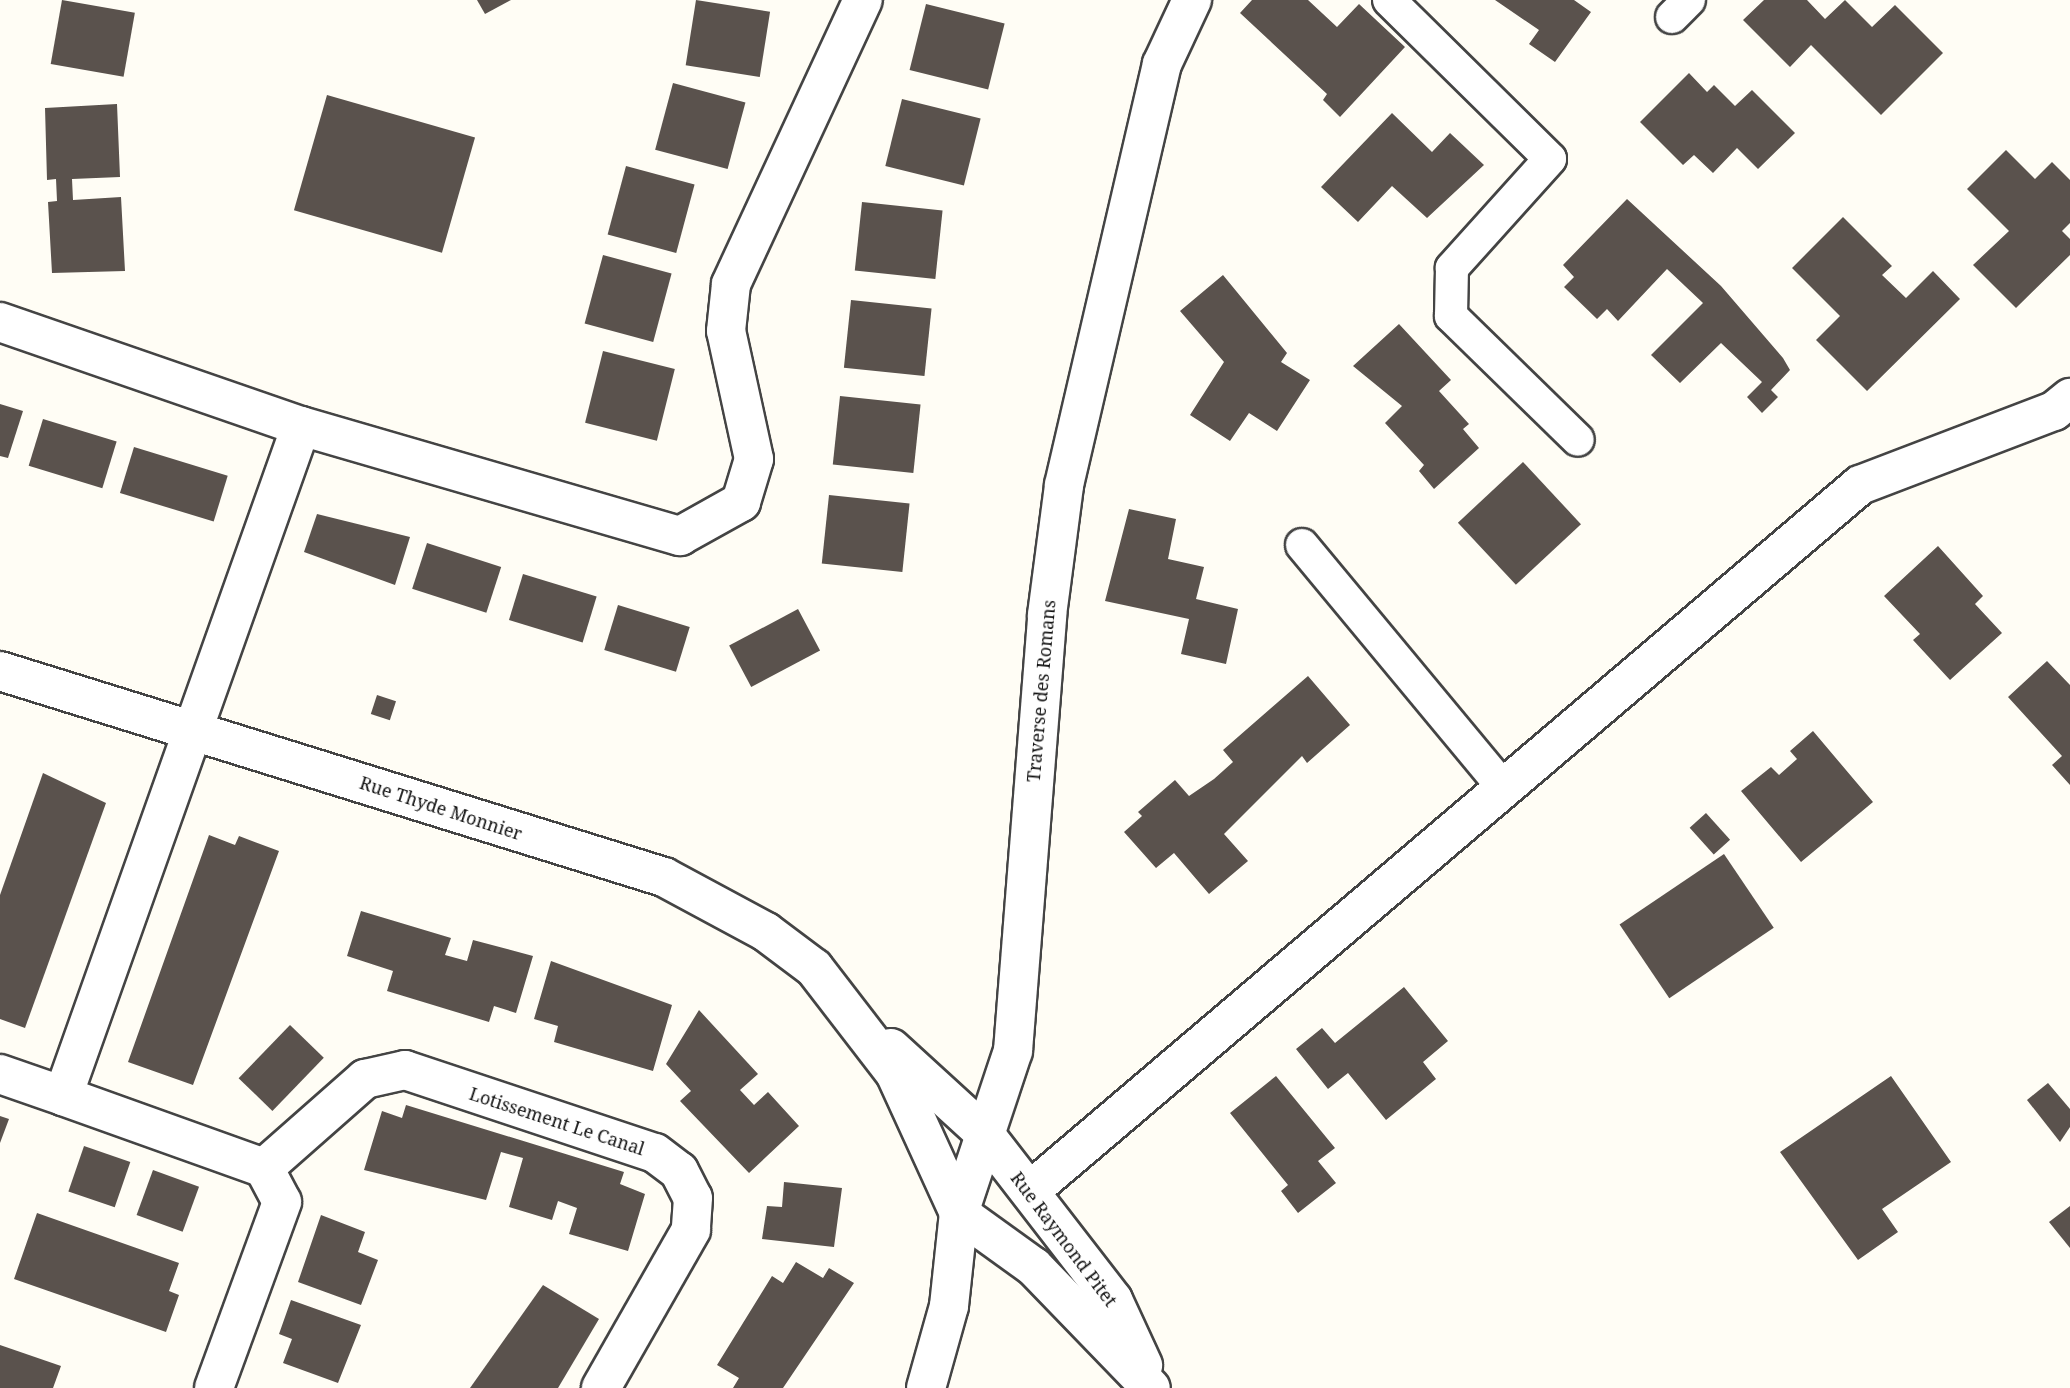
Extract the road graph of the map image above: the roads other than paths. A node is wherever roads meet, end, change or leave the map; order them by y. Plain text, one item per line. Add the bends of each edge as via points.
1 (863, 0) edge
2 (1192, 0) edge
3 (1389, 0) edge
4 (0, 322) edge
5 (2070, 398) edge
6 (301, 426) junction
7 (1578, 440) dead end
8 (1302, 544) dead end
9 (0, 671) edge
10 (191, 727) junction
11 (1503, 786) junction
12 (848, 1008) junction
13 (0, 1074) edge
14 (63, 1096) junction
15 (984, 1133) junction
16 (264, 1168) junction
17 (1030, 1191) junction
18 (959, 1213) junction
19 (214, 1388) edge
20 (601, 1388) edge
21 (926, 1388) edge
22 (1152, 1388) edge

1 - 6 street via 731,284 726,331 754,459 741,502 680,536
2 - 15 street, Traverse des Romans via 1162,64 1064,485 1047,615 1013,1051
3 - 7 lane via 1550,159 1452,268 1451,316
4 - 6 street
5 - 11 street via 1956,452 1860,485
6 - 10 street
8 - 11 lane
9 - 10 street, Rue Thyde Monnier
10 - 12 street, Rue Thyde Monnier via 664,877 766,932 814,968
10 - 14 street
11 - 17 street
12 - 15 street, Rue Thyde Monnier
12 - 18 street, Rue Thyde Monnier via 895,1073
13 - 14 street
14 - 16 street
15 - 17 street, Rue Raymond Pitet
15 - 18 street, Traverse des Romans
16 - 19 street via 282,1202
16 - 20 street, Lotissement Le Canal via 365,1079 405,1070 655,1153 679,1171 694,1198 691,1230
17 - 22 street, Rue Raymond Pitet via 1113,1300
18 - 21 street, Traverse des Romans via 949,1306
18 - 22 street, Rue Raymond Pitet via 1034,1267

